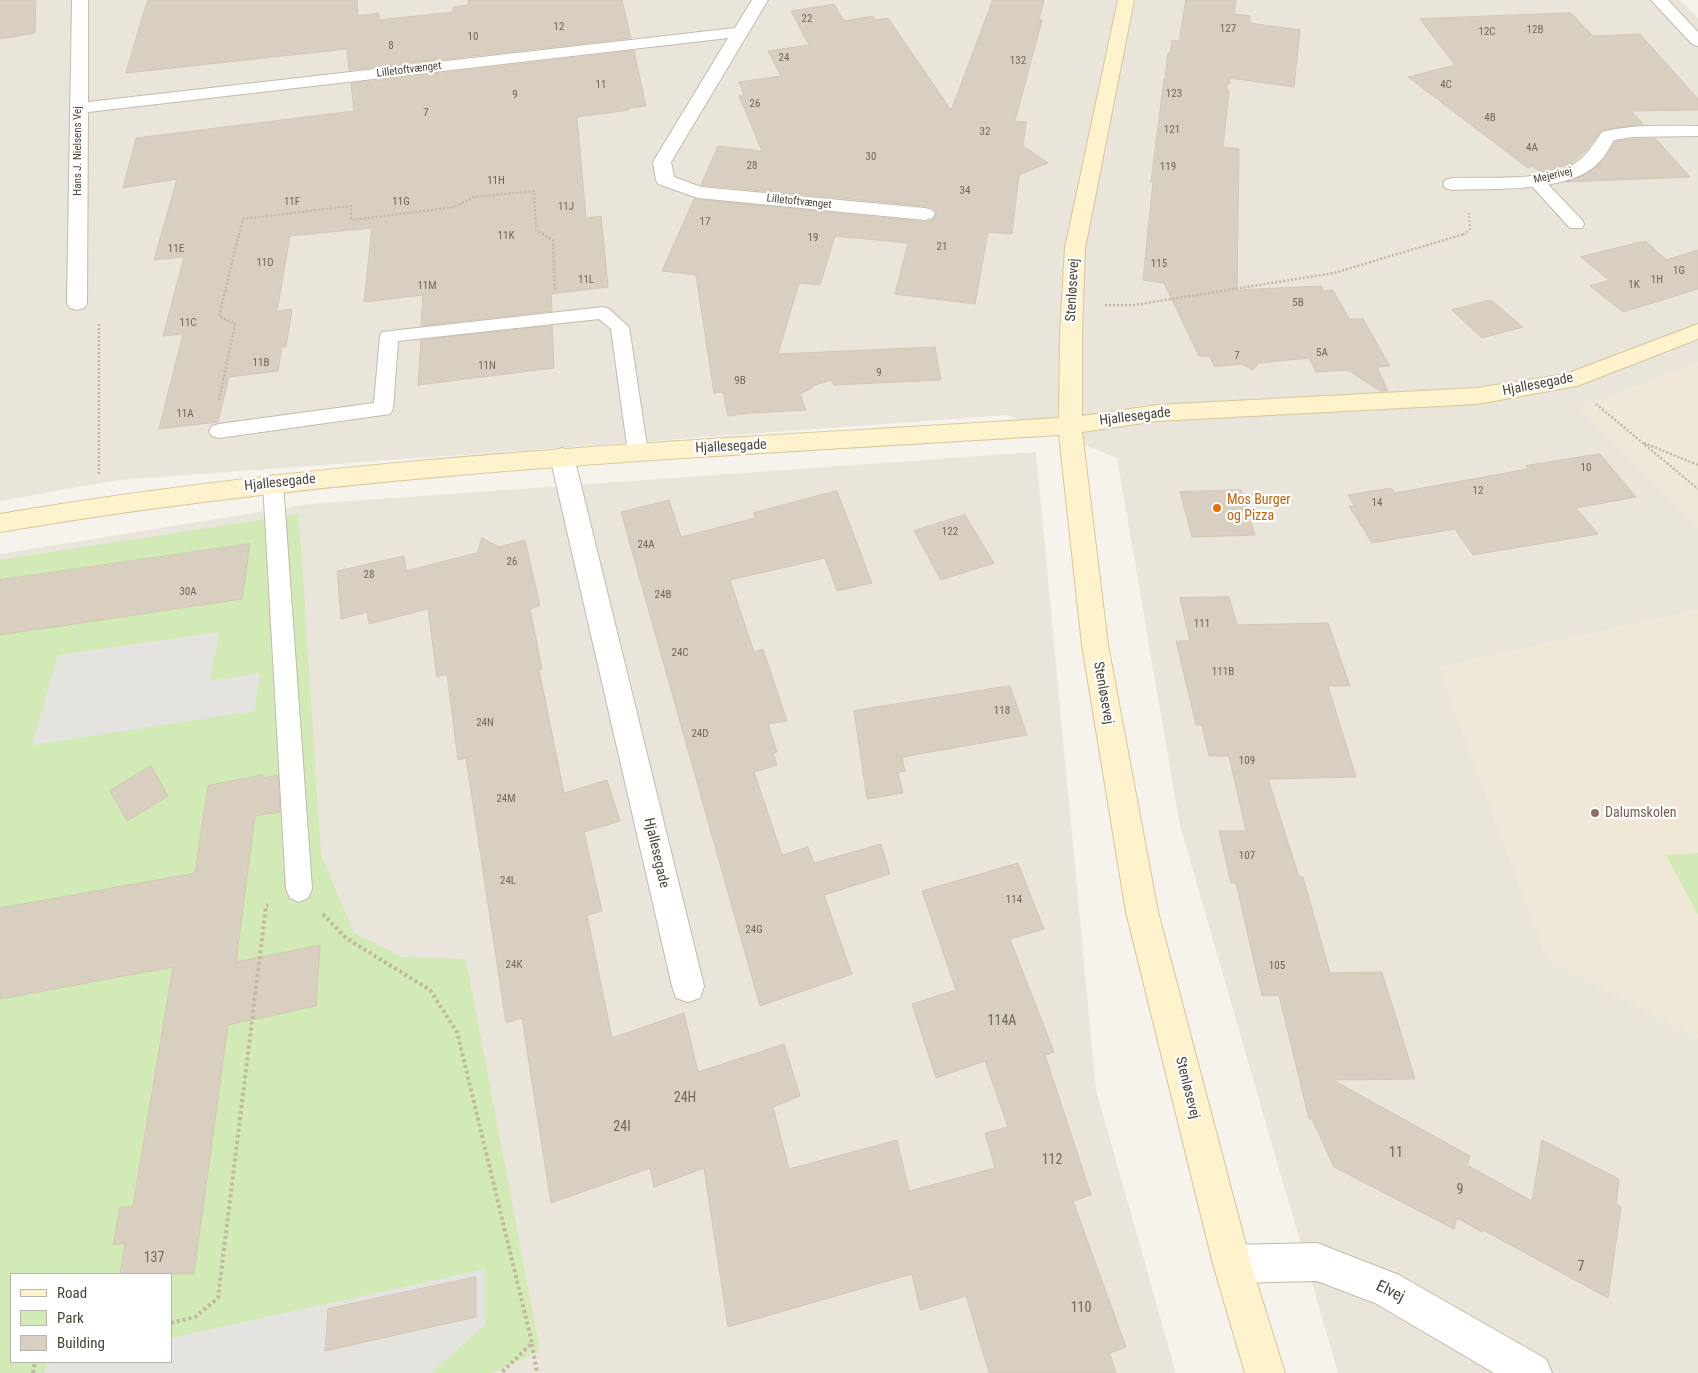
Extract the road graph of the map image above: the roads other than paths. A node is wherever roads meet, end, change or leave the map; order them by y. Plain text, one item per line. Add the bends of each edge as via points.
1 (80, 0) edge
2 (760, 0) edge
3 (1126, 0) edge
4 (1659, 0) edge
5 (740, 32) junction
6 (1698, 41) edge
7 (78, 108) junction
8 (1698, 131) edge
9 (1536, 182) junction
10 (1452, 184) road end
11 (925, 214) dead end
12 (1576, 224) dead end
13 (77, 303) road end
14 (1698, 331) edge
15 (1070, 426) junction
16 (219, 431) road end
17 (638, 452) junction
18 (562, 457) junction
19 (273, 483) junction
20 (0, 523) edge
21 (299, 889) road end
22 (688, 986) dead end
23 (1232, 1264) junction
24 (1265, 1373) edge
25 (1532, 1373) edge

1 - 7 street, Hans J. Nielsens Vej
2 - 5 street, Lilletoftvænget
3 - 15 street, Stenløsevej via 1075,248
4 - 6 street
5 - 7 street, Lilletoftvænget
5 - 11 street, Lilletoftvænget via 662,162 665,180 698,192
7 - 13 street, Hans J. Nielsens Vej
8 - 9 street, Mejerivej via 1632,132 1608,136 1592,159 1574,172
9 - 10 street, Mejerivej
9 - 12 lane
14 - 15 street, Hjallesegade via 1569,381 1477,396 1157,413
15 - 17 street, Hjallesegade
15 - 23 street, Stenløsevej via 1095,645 1142,912
16 - 17 lane via 383,409 390,336 603,313 620,327
17 - 18 street, Hjallesegade
18 - 19 street, Hjallesegade
18 - 22 street, Hjallesegade
19 - 20 street, Hjallesegade
19 - 21 lane
23 - 24 street, Stenløsevej
23 - 25 street, Elvej via 1318,1262 1386,1288

